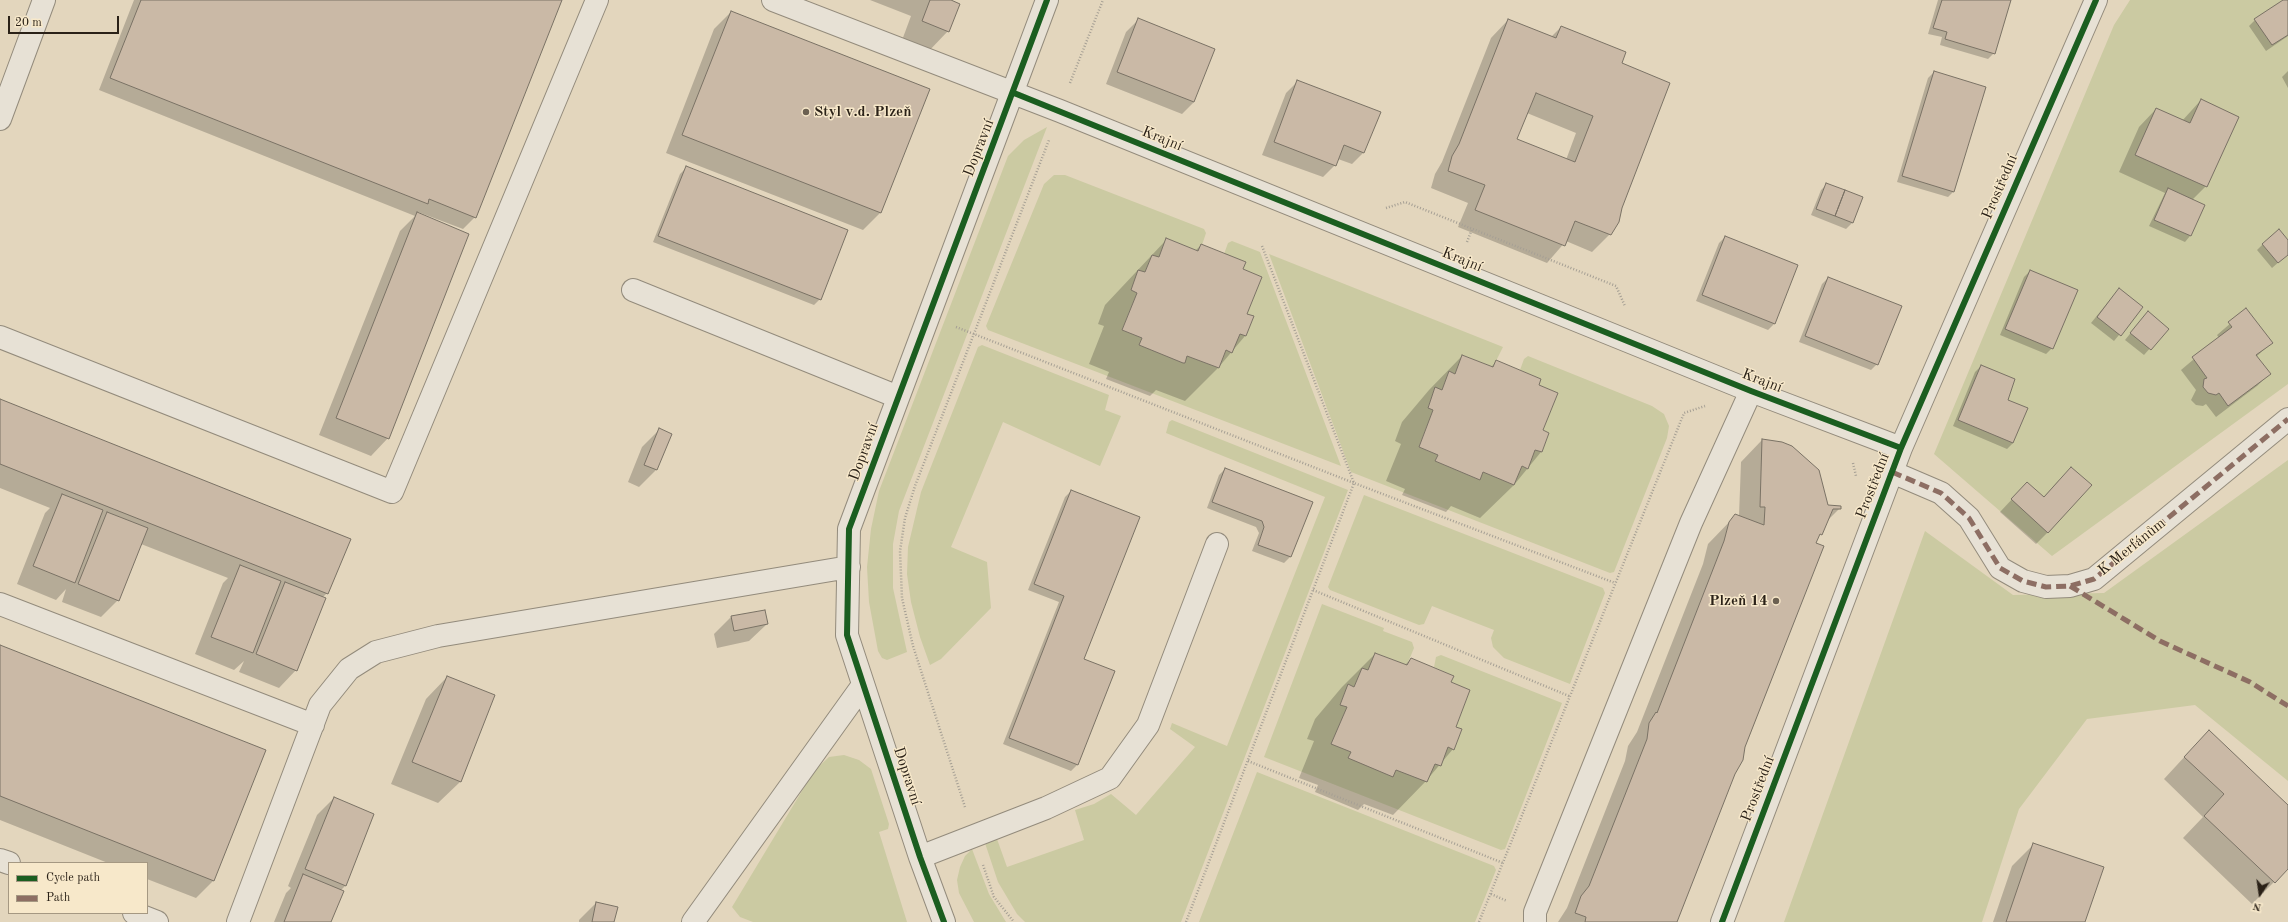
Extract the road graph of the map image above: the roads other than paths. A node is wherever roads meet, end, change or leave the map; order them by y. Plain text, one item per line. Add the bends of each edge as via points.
1 (44, 0) edge
2 (597, 0) edge
3 (773, 0) edge
4 (1047, 0) edge
5 (2096, 0) edge
6 (1014, 93) junction
7 (0, 119) edge
8 (633, 290) dead end
9 (0, 337) edge
10 (1751, 391) junction
11 (898, 397) junction
12 (2288, 419) edge
13 (1901, 448) junction
14 (1892, 472) junction
15 (1217, 544) dead end
16 (849, 567) junction
17 (0, 604) edge
18 (863, 685) junction
19 (313, 726) junction
20 (920, 857) junction
21 (136, 914) edge
22 (1535, 917) edge
23 (156, 922) edge
24 (238, 922) edge
25 (693, 922) edge
26 (944, 922) edge
27 (1722, 922) edge

1 - 7 street
2 - 9 street via 392,492
3 - 6 street, Krajní
4 - 6 street, Dopravní
5 - 13 street, Prostřední
6 - 10 street, Krajní
6 - 11 street, Dopravní
8 - 11 street
10 - 13 street, Krajní
10 - 22 street via 1691,523
11 - 16 street, Dopravní via 849,529
12 - 14 street, K Merfánům via 2094,579 2070,586 2046,587 2022,581 2000,568 1969,518 1941,493
13 - 14 street, Prostřední
14 - 27 street, Prostřední
15 - 20 street via 1148,725 1110,778 1046,808
16 - 18 street, Dopravní via 847,636
16 - 19 street via 438,636 376,652 349,669 320,705
17 - 19 street
18 - 20 street, Dopravní
18 - 25 street
19 - 24 street
20 - 26 street, Dopravní
21 - 23 street

